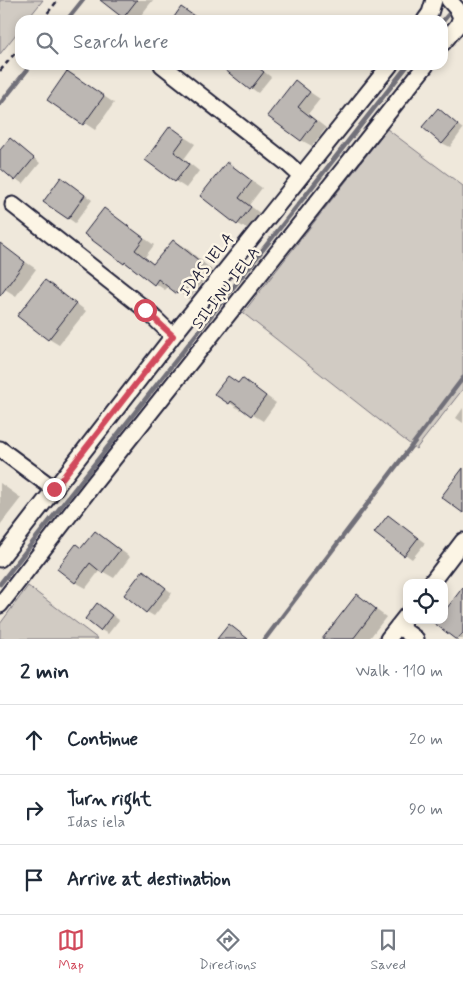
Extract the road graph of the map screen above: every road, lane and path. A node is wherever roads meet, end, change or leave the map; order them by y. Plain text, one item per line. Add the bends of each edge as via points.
1 (58, 0) edge
2 (434, 0) edge
3 (449, 0) edge
4 (46, 15) edge
5 (429, 15) edge
6 (448, 37) edge
7 (15, 53) edge
8 (168, 70) edge
9 (386, 70) edge
10 (422, 70) edge
11 (0, 71) edge
12 (301, 176) junction
13 (13, 205) dead end
14 (173, 336) junction
15 (0, 449) edge
16 (54, 489) junction
17 (463, 541) edge
18 (0, 558) edge
19 (434, 579) edge
20 (0, 605) edge
21 (403, 620) edge
22 (406, 624) edge
23 (388, 639) edge
24 (416, 639) edge

1 - 4 path
2 - 5 street
3 - 6 street via 461,17
7 - 11 path
8 - 12 street
9 - 12 street, IDAS IELA
10 - 20 street, SILIŅU IELA
12 - 14 street, IDAS IELA
13 - 14 street
14 - 16 street, IDAS IELA
15 - 16 street
16 - 18 street, IDAS IELA
17 - 19 street
21 - 23 street
22 - 24 street

